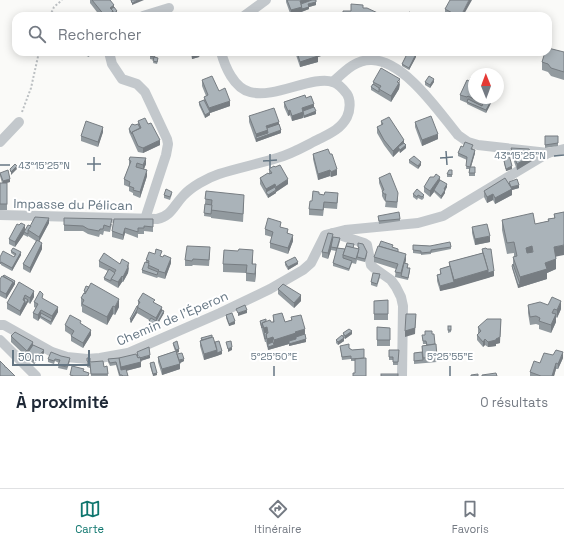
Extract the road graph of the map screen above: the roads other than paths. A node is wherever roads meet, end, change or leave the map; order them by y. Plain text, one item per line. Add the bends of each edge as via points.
1 (266, 0) edge
2 (169, 8) dead end
3 (156, 12) edge
4 (250, 12) edge
5 (110, 56) edge
6 (222, 56) edge
7 (333, 82) junction
8 (19, 122) road end
9 (0, 142) edge
10 (564, 150) edge
11 (548, 153) junction
12 (0, 216) edge
13 (145, 219) junction
14 (333, 233) junction
15 (0, 324) edge
16 (0, 340) edge
17 (36, 376) edge
18 (402, 376) edge

1 - 4 street
2 - 3 street
5 - 13 street via 122,79 137,84 144,92 168,144
6 - 7 street via 232,77 239,86 249,92 265,93 323,81
7 - 11 street via 347,68 364,61 384,63 412,81 458,135 468,142
7 - 13 street, Impasse du Pélican via 339,85 350,102 347,117 333,132 277,158 217,175 183,195 165,218
8 - 9 street
10 - 11 street
11 - 14 street via 443,216 418,223
12 - 13 street, Impasse du Pélican
14 - 15 street, Chemin de l'Éperon via 322,238 311,263 303,270 270,289 128,353 87,359 67,357 52,352
14 - 18 street via 367,245 371,265 396,287 403,306
16 - 17 street

